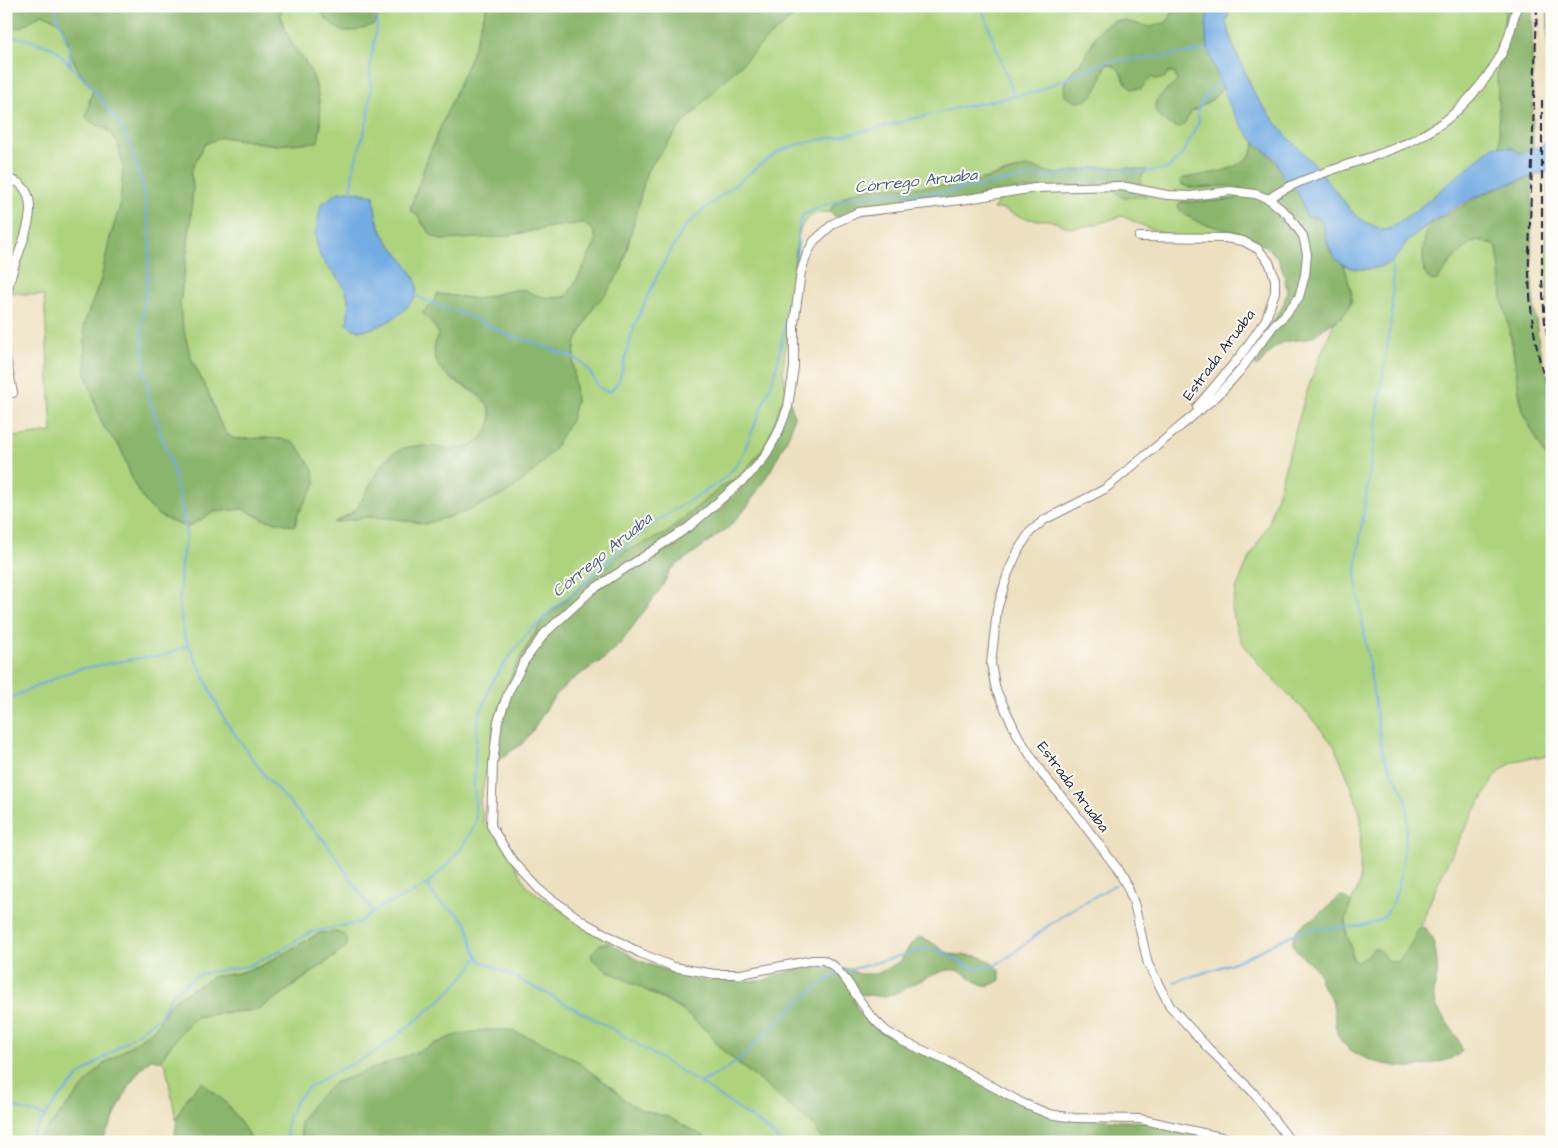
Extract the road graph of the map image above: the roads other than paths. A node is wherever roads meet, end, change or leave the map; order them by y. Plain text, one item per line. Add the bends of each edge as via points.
1 (1517, 6) edge
2 (6, 178) edge
3 (1269, 199) junction
4 (1139, 237) dead end
5 (6, 298) edge
6 (6, 358) edge
7 (13, 393) dead end
8 (1185, 422) junction
9 (1243, 1142) edge
10 (1291, 1142) edge

1 - 3 street via 1498,59 1466,102 1437,127 1403,145 1278,192
2 - 5 street via 20,184 30,204 29,222
3 - 8 street, Estrada Aruaba via 1288,215 1303,236 1307,254 1299,297 1239,372 1217,396
3 - 9 street via 1230,191 1191,196 1121,186 1036,188 859,212 834,223 814,241 802,272 794,324 794,367 788,407 774,442 748,476 689,527 592,590 545,633 525,660 498,721 491,826 512,860 542,892 585,923 640,953 674,967 714,974 741,974 824,960 834,966 869,1014 886,1031 1022,1103 1049,1114 1074,1118 1140,1119
4 - 8 street, Estrada Aruaba via 1243,241 1258,249 1269,262 1275,279 1275,292 1266,319 1241,355
6 - 7 street
8 - 10 street, Estrada Aruaba via 1105,489 1044,520 1030,532 1008,573 997,610 991,664 996,690 1018,736 1043,775 1073,810 1127,886 1148,964 1170,1006 1252,1091

